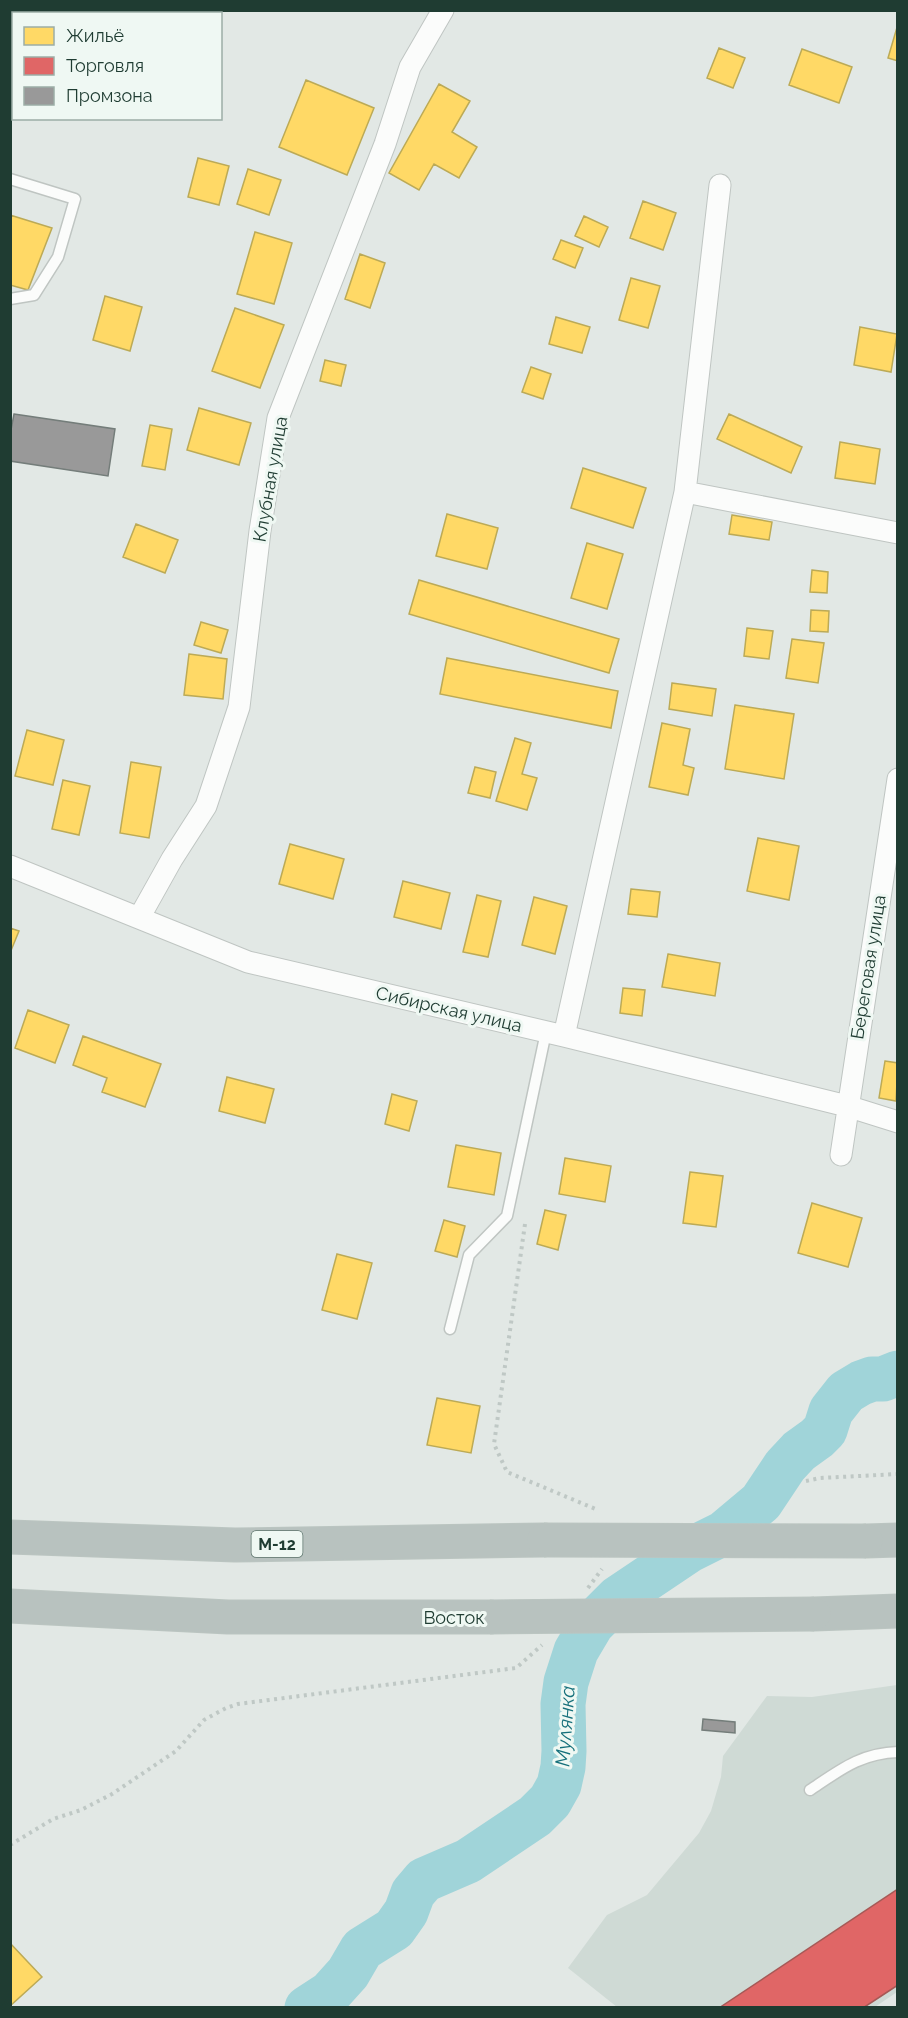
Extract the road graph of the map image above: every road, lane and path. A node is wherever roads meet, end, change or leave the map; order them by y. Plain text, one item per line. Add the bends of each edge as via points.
1 (442, 10) edge
2 (10, 179) edge
3 (720, 185) dead end
4 (10, 299) edge
5 (686, 492) junction
6 (897, 533) edge
7 (897, 779) edge
8 (10, 866) edge
9 (139, 918) junction
10 (555, 1034) junction
11 (847, 1106) junction
12 (897, 1122) edge
13 (841, 1155) dead end
14 (450, 1329) dead end
15 (897, 1474) edge
16 (806, 1481) dead end
17 (10, 1537) edge
18 (882, 1540) edge
19 (10, 1606) edge
20 (897, 1611) edge
21 (897, 1752) edge
22 (810, 1790) dead end

1 - 9 street, Клубная улица via 410,67 385,144 279,418 260,531 240,707 206,806
2 - 4 lane via 75,199 58,257 34,295
3 - 5 street
5 - 6 street
5 - 10 street
7 - 11 street, Береговая улица
8 - 9 street, Сибирская улица
9 - 10 street, Сибирская улица via 248,962
10 - 11 street, Сибирская улица
10 - 14 lane via 507,1216 469,1255
11 - 12 street, Сибирская улица
11 - 13 street, Береговая улица
15 - 16 path
17 - 18 highway, М-12, bridge via 235,1545
19 - 20 highway, Восток, bridge via 228,1617
21 - 22 lane via 864,1757

